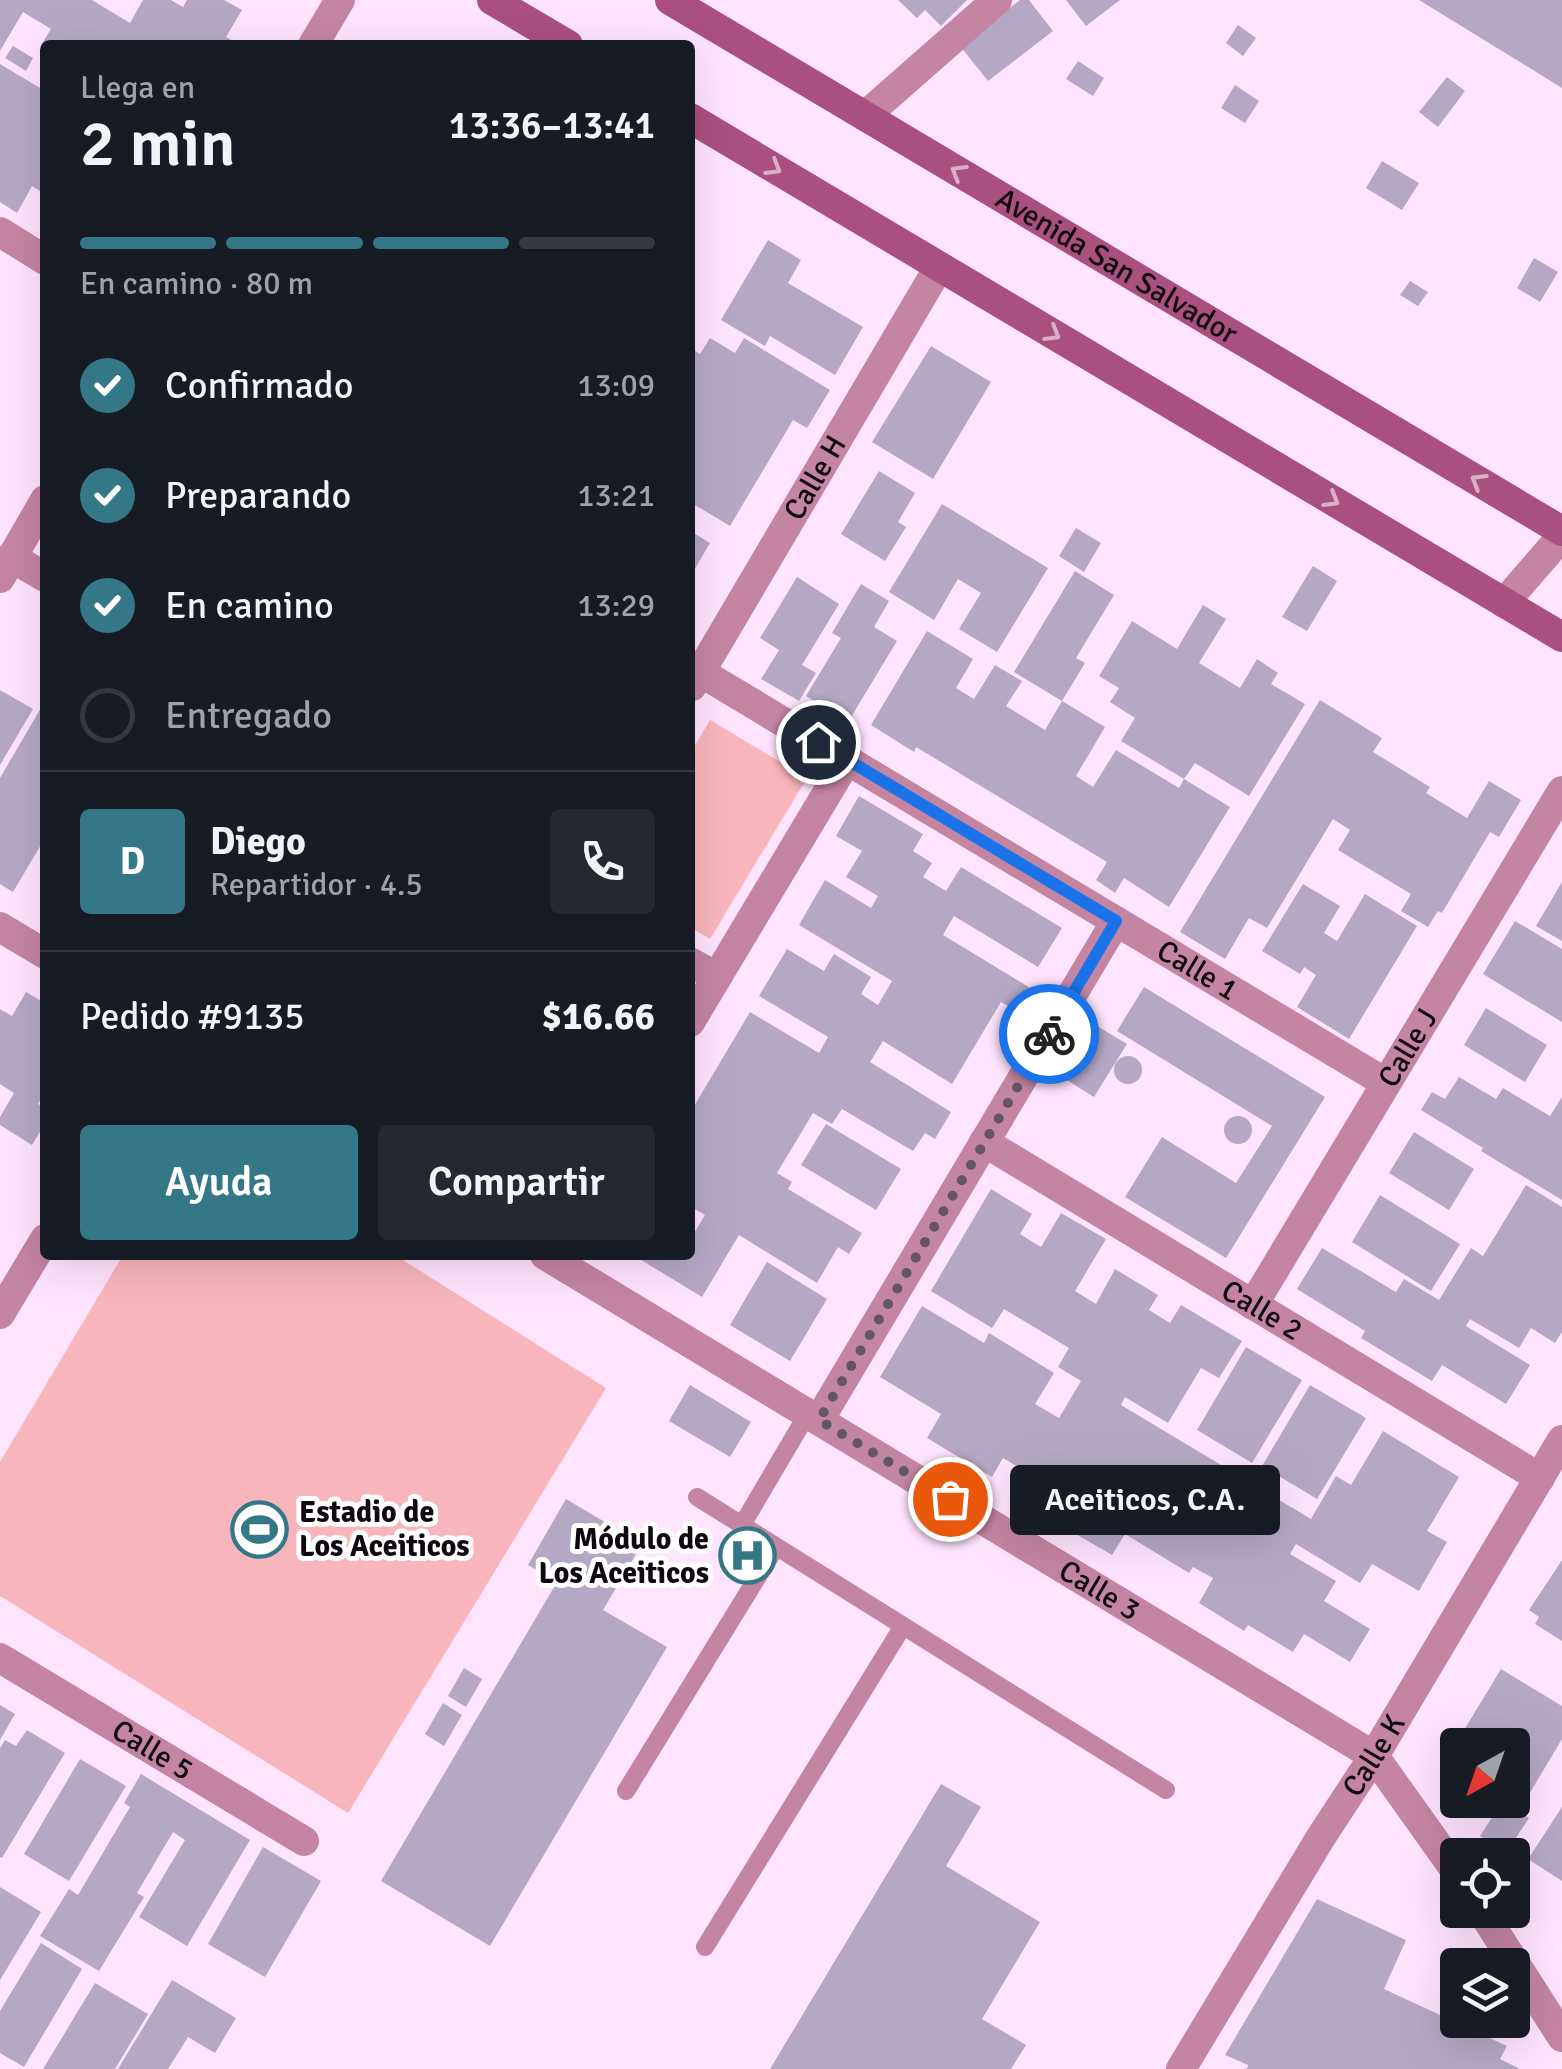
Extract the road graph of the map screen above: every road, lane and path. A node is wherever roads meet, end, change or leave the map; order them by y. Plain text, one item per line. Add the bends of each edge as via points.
1 (340, 0) edge
2 (492, 0) edge
3 (670, 0) edge
4 (997, 0) edge
5 (317, 40) edge
6 (560, 40) edge
7 (865, 116) junction
8 (695, 121) edge
9 (0, 232) edge
10 (40, 257) edge
11 (939, 266) junction
12 (40, 509) edge
13 (1562, 533) edge
14 (4, 570) edge
15 (40, 576) edge
16 (1504, 603) junction
17 (1562, 637) edge
18 (695, 681) edge
19 (848, 760) junction
20 (1562, 790) edge
21 (1116, 921) junction
22 (0, 927) edge
23 (40, 951) edge
24 (695, 965) edge
25 (716, 978) junction
26 (695, 1014) edge
27 (1386, 1083) junction
28 (984, 1142) junction
29 (40, 1247) edge
30 (555, 1260) edge
31 (1253, 1305) junction
32 (0, 1314) edge
33 (814, 1417) junction
34 (1562, 1440) edge
35 (1540, 1478) junction
36 (698, 1498) dead end
37 (742, 1525) junction
38 (776, 1547) junction
39 (904, 1626) junction
40 (0, 1658) edge
41 (1374, 1756) junction
42 (1166, 1790) dead end
43 (626, 1791) dead end
44 (304, 1841) dead end
45 (1440, 1849) edge
46 (1492, 1928) edge
47 (705, 1947) dead end
48 (1562, 2037) edge
49 (1181, 2069) edge

1 - 5 street
2 - 6 street
3 - 7 street, Avenida San Salvador
4 - 7 street
13 -> 7 street, Avenida San Salvador
8 -> 11 street
9 - 10 street
11 -> 16 street
11 - 18 street, Calle H
12 - 14 street
13 - 16 street
14 - 15 street
16 - 17 street
18 - 19 street, Calle 1
19 - 21 street, Calle 1
19 - 25 street
20 - 27 street, Calle J
21 - 27 street, Calle 1
21 - 28 street
22 - 23 street
24 - 25 street
25 - 26 street
27 - 31 street, Calle J
28 - 31 street, Calle 2
28 - 33 street
29 - 32 street
30 - 33 street, Calle 3
31 - 35 street, Calle 2
33 - 37 lane
33 - 41 street, Calle 3
34 - 35 street, Calle K
35 - 41 street, Calle K
36 - 37 lane
37 - 38 lane
38 - 39 lane
38 - 43 lane
39 - 42 lane
39 - 47 lane
40 - 44 street, Calle 5
41 - 45 street, Calle 3
41 - 49 street, Calle K
46 - 48 street

